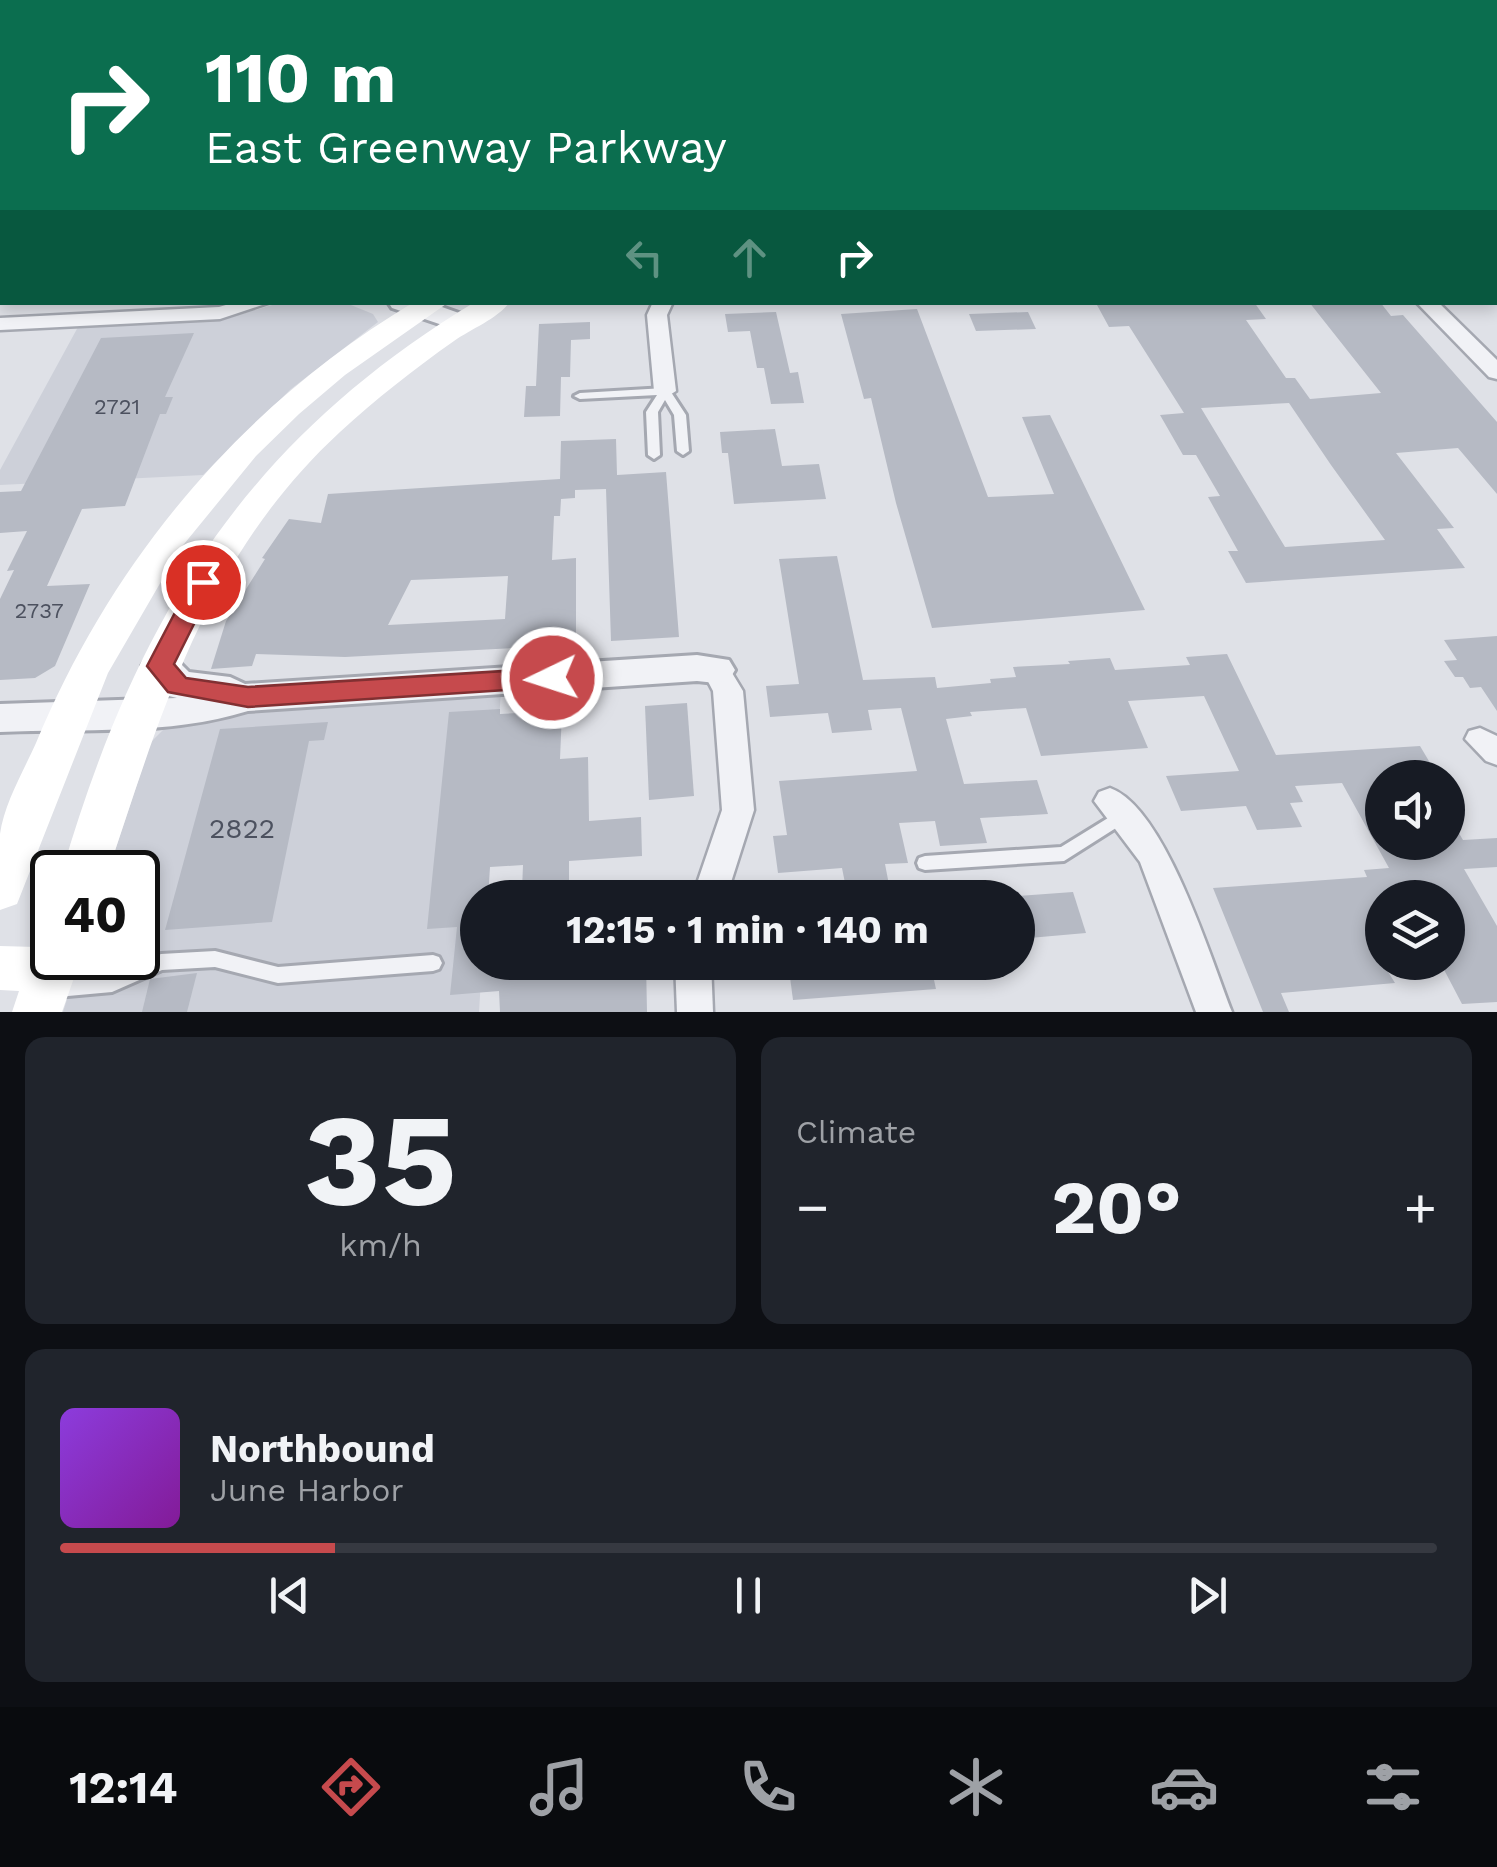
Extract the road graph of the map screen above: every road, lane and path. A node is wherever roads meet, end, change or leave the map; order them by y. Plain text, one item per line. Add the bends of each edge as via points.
1 (250, 305) edge
2 (418, 305) edge
3 (491, 305) edge
4 (662, 305) edge
5 (1429, 305) edge
6 (460, 323) junction
7 (0, 324) edge
8 (1497, 372) edge
9 (665, 391) junction
10 (580, 396) dead end
11 (684, 451) dead end
12 (654, 455) dead end
13 (232, 462) junction
14 (286, 471) junction
15 (160, 666) junction
16 (716, 670) joint
17 (248, 697) junction
18 (140, 713) junction
19 (69, 715) junction
20 (0, 718) edge
21 (1115, 809) joint
22 (93, 850) edge
23 (925, 863) dead end
24 (715, 880) edge
25 (0, 890) edge
26 (433, 963) dead end
27 (0, 968) edge
28 (694, 980) edge
29 (47, 982) edge
30 (695, 1012) edge
31 (1214, 1012) edge

1 - 7 street via 220,313
2 - 6 street
2 - 13 main road via 315,384
3 - 6 main road
4 - 9 street via 657,315
5 - 8 street
6 - 14 main road via 360,394
9 - 10 lane
9 - 11 lane via 680,416
9 - 12 lane via 652,412
13 - 14 main road
13 - 19 main road via 132,593
14 - 15 main road via 230,539
15 - 17 street via 178,685
15 - 18 main road
16 - 17 street
16 - 24 street via 728,691 738,810
17 - 18 street via 219,708
18 - 19 street
18 - 22 main road
19 - 20 street
19 - 25 main road
21 - 23 lane via 1064,854
21 - 31 street via 1154,854
26 - 29 lane via 278,974 215,959 161,962 112,984
27 - 29 main road
28 - 30 street

